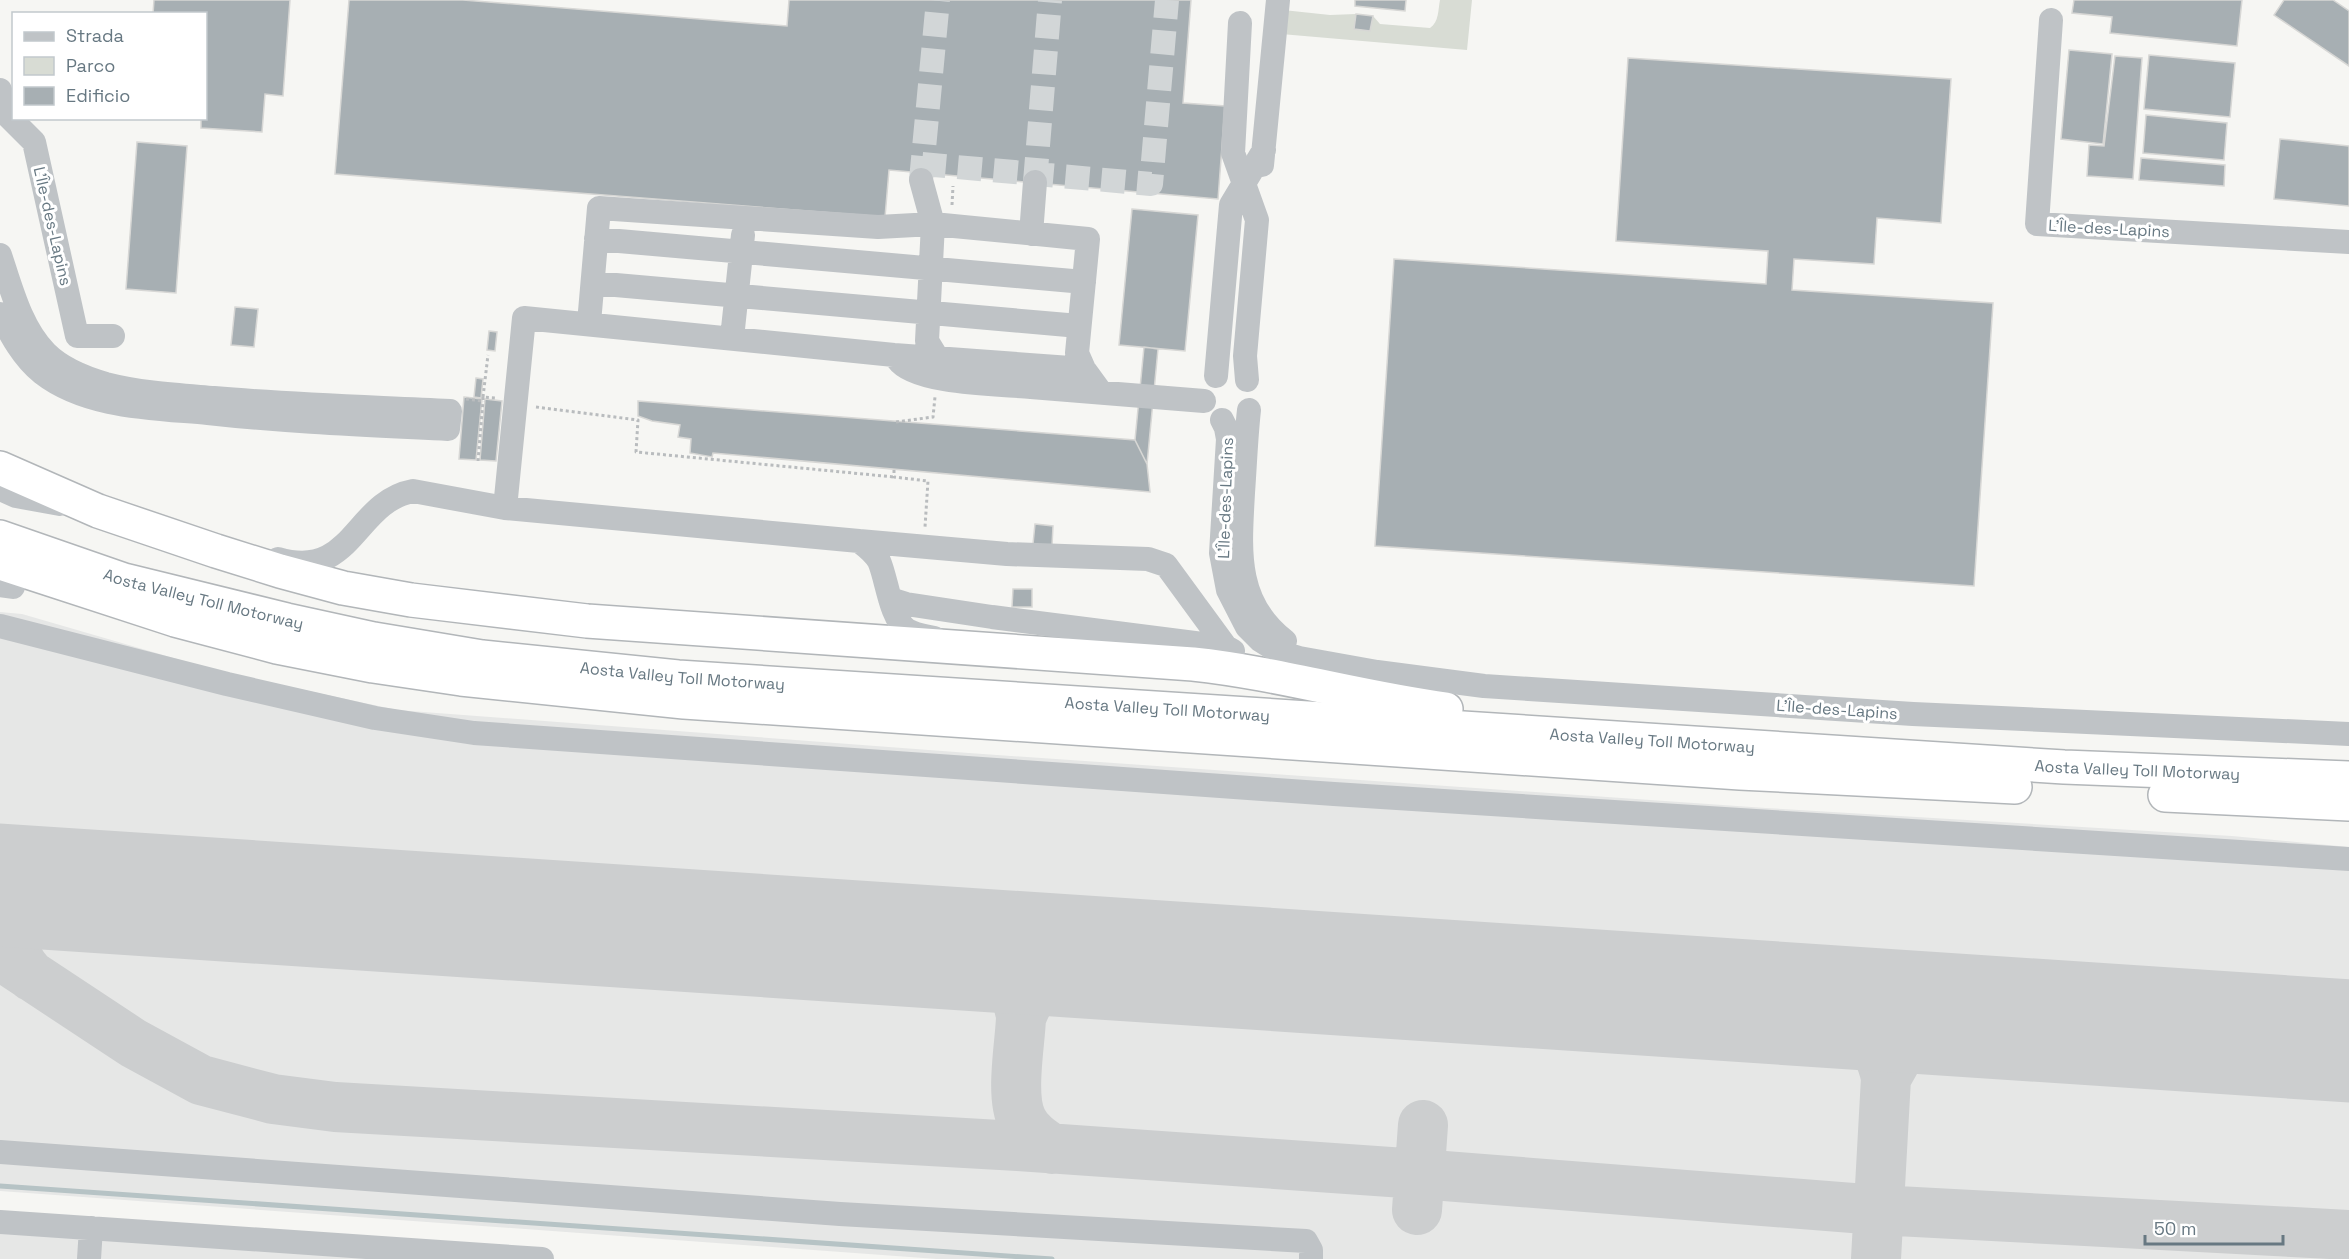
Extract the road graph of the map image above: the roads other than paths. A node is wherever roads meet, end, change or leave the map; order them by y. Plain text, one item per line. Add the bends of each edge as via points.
1 (1278, 0) edge
2 (2051, 20) dead end
3 (1240, 23) dead end
4 (0, 90) edge
5 (1264, 150) junction
6 (921, 180) tunnel mouth
7 (1035, 182) tunnel mouth
8 (1244, 182) junction
9 (745, 218) junction
10 (1257, 220) junction
11 (933, 224) junction
12 (1031, 234) junction
13 (596, 239) junction
14 (2349, 242) edge
15 (741, 251) junction
16 (0, 255) edge
17 (930, 267) junction
18 (1084, 282) junction
19 (592, 283) junction
20 (737, 295) junction
21 (927, 312) junction
22 (0, 314) edge
23 (589, 323) junction
24 (1080, 326) junction
25 (113, 336) dead end
26 (732, 338) junction
27 (894, 355) junction
28 (938, 359) junction
29 (1004, 364) junction
30 (1084, 369) junction
31 (1216, 376) junction
32 (1247, 380) junction
33 (1031, 387) junction
34 (1100, 392) junction
35 (1204, 400) junction
36 (1249, 410) junction
37 (1222, 420) junction
38 (0, 468) edge
39 (0, 489) edge
40 (505, 508) junction
41 (98, 511) junction
42 (143, 526) junction
43 (0, 537) edge
44 (859, 542) junction
45 (3, 579) edge
46 (890, 599) junction
47 (0, 626) edge
48 (968, 647) junction
49 (1226, 647) junction
50 (1326, 664) junction
51 (1264, 673) junction
52 (2349, 734) edge
53 (1772, 749) junction
54 (2349, 778) edge
55 (2349, 804) edge
56 (2349, 860) edge
57 (0, 1152) edge
58 (0, 1222) edge
59 (91, 1228) junction
60 (270, 1250) edge
61 (434, 1255) edge
62 (89, 1259) edge
63 (542, 1259) edge
64 (1311, 1259) edge

1 - 5 street, L'Île-des-Lapins
2 - 14 street, L'Île-des-Lapins via 2037,224
3 - 8 street via 1233,153
4 - 25 street, L'Île-des-Lapins via 9,117 34,142 77,336
5 - 8 street
5 - 10 street, L'Île-des-Lapins
6 - 11 street
7 - 12 street
8 - 10 street
8 - 31 street via 1230,205
9 - 11 street via 878,227
9 - 13 street via 599,208
9 - 15 street
10 - 32 street, L'Île-des-Lapins via 1245,356
11 - 12 street
11 - 17 street
12 - 18 street via 1088,239
13 - 15 street
13 - 19 street
15 - 17 street
15 - 20 street
16 - 22 street via 34,338 46,354 79,375 153,393 453,418 448,429 265,419 110,401 81,394 41,372 23,353
17 - 18 street
17 - 21 street
18 - 24 street
19 - 20 street
19 - 23 street
20 - 21 street
20 - 26 street
21 - 24 street
21 - 28 street via 927,341
23 - 26 street
23 - 40 street via 524,318 505,361 515,402 495,463
24 - 30 street via 1077,353
26 - 27 street
27 - 28 street
27 - 33 street via 903,367 936,378
28 - 29 street
29 - 30 street
29 - 33 street
30 - 34 street
31 - 32 street via 1229,373
31 - 35 street via 1206,387
32 - 36 street, L'Île-des-Lapins via 1253,395
33 - 34 street
34 - 35 street
35 - 37 street, L'Île-des-Lapins via 1210,413
36 - 37 street, L'Île-des-Lapins via 1237,420
36 - 50 street, L'Île-des-Lapins via 1241,548 1247,589 1257,611 1279,636
37 - 50 street, L'Île-des-Lapins via 1228,439 1221,553 1228,590 1247,627 1260,640 1279,652
38 - 41 highway
39 - 41 street via 16,496
40 - 42 street via 412,491 397,494 384,501 335,553 307,562 284,561
40 - 44 street
41 - 42 highway
42 - 48 highway via 280,571 411,600 587,621
43 - 53 highway, Aosta Valley Toll Motorway via 124,580 374,639 482,657 678,677
44 - 46 street via 879,561
44 - 49 street via 1159,562 1174,574
45 - 55 highway, Aosta Valley Toll Motorway via 277,647 373,666 684,702 1740,773
46 - 48 street via 906,629
46 - 49 street via 992,617
47 - 56 street via 227,684 352,712 474,733
48 - 51 highway via 1136,658
49 - 51 street
50 - 52 street, L'Île-des-Lapins via 1484,686 1913,714
51 - 53 highway via 1437,708 1599,723
53 - 54 highway, Aosta Valley Toll Motorway via 2064,768
57 - 64 street via 840,1214 1306,1241
58 - 59 street
59 - 60 street
59 - 62 street
60 - 61 street
61 - 63 street

